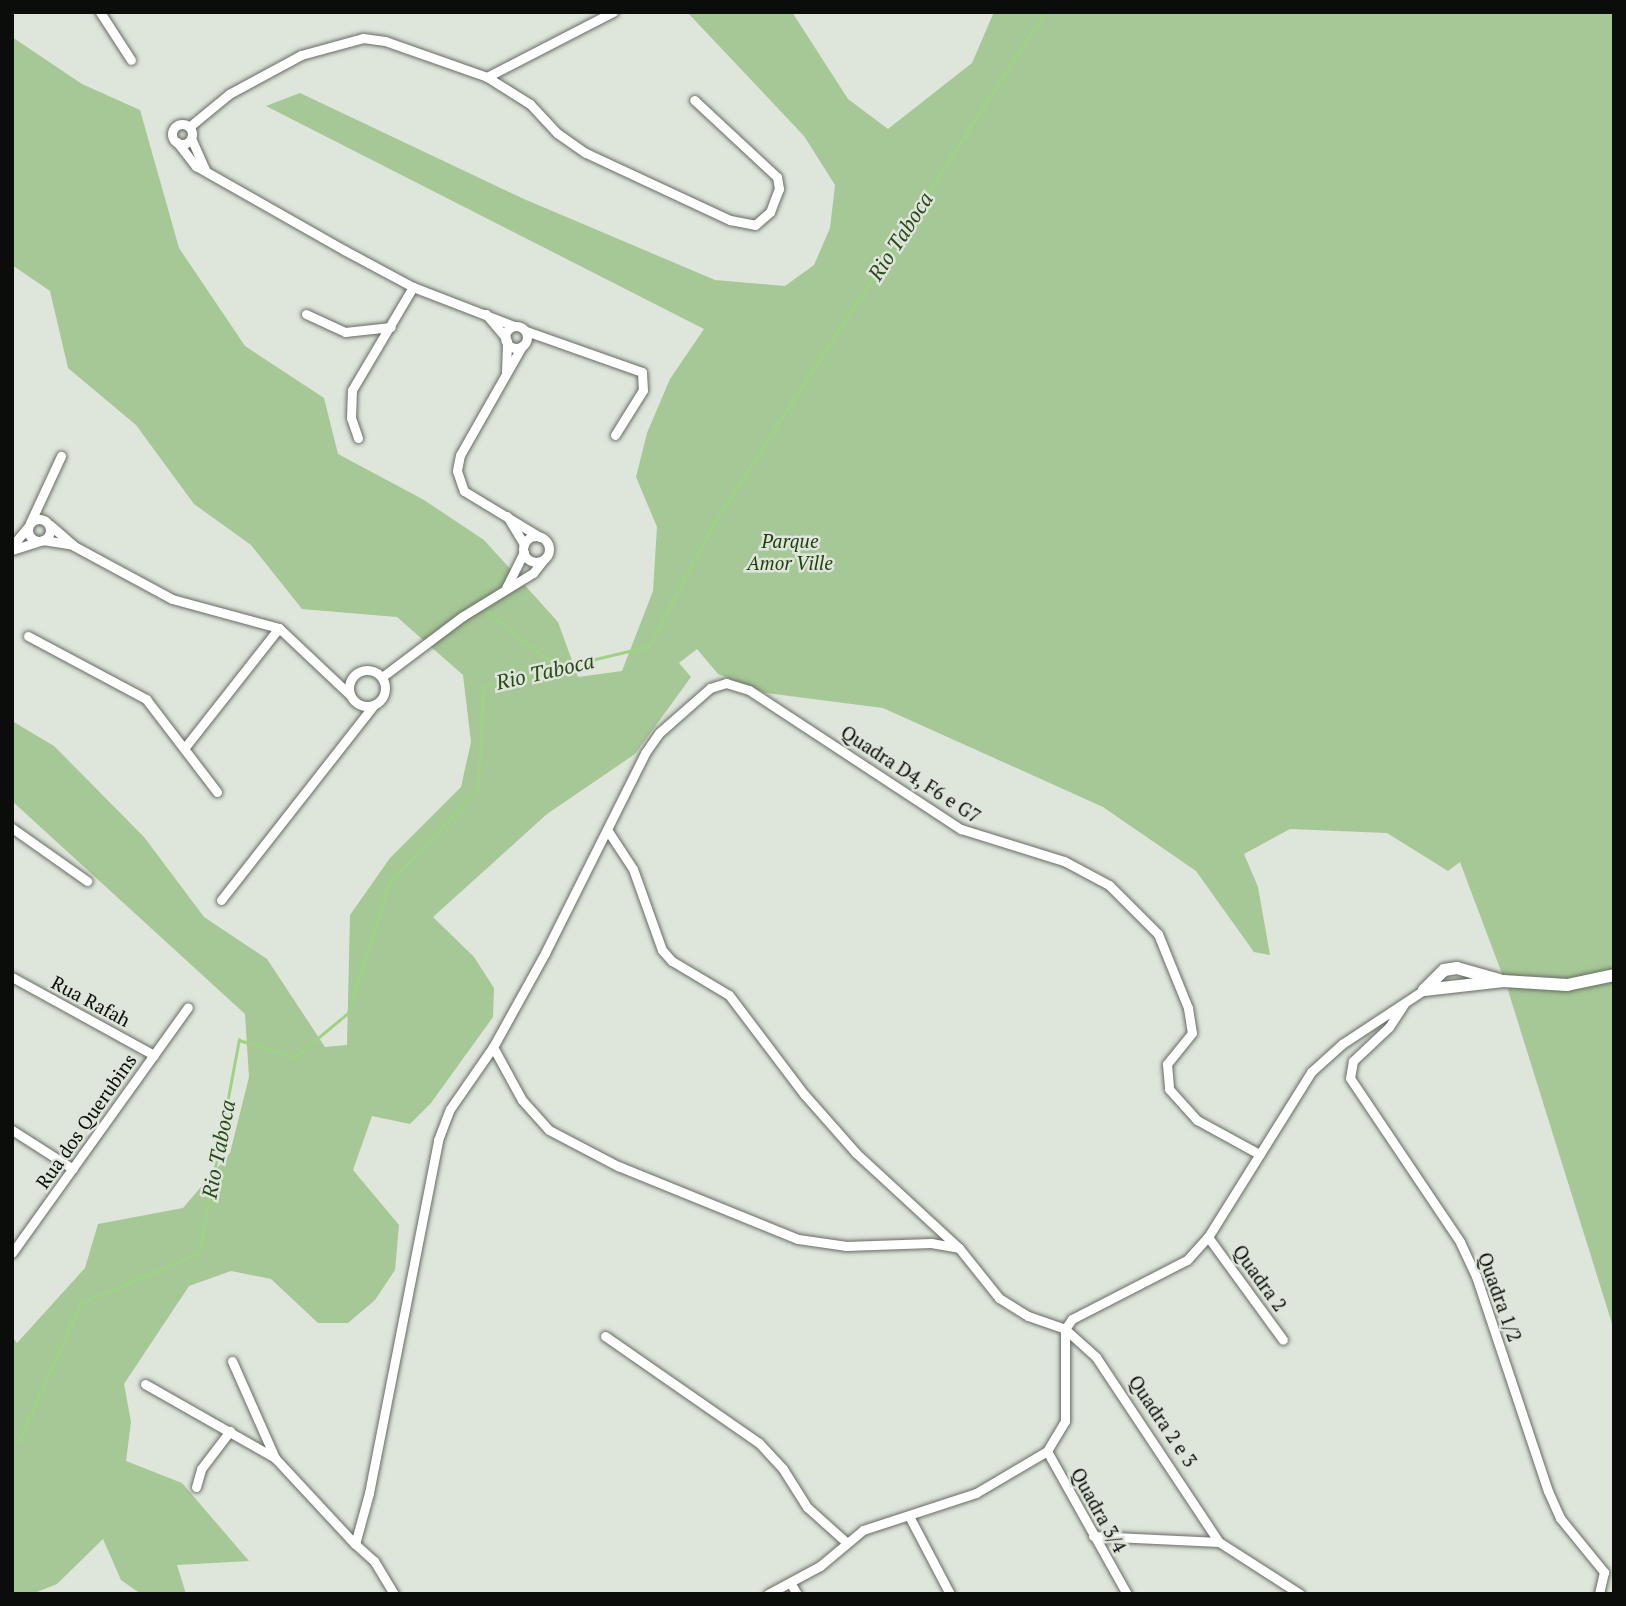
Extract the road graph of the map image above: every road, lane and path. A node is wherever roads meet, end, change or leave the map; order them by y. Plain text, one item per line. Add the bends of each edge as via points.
1 (100, 12) edge
2 (613, 12) edge
3 (131, 60) dead end
4 (487, 77) junction
5 (694, 100) dead end
6 (189, 127) junction
7 (191, 138) junction
8 (177, 142) junction
9 (206, 172) junction
10 (413, 287) junction
11 (485, 312) junction
12 (306, 314) dead end
13 (514, 326) junction
14 (391, 327) junction
15 (526, 331) junction
16 (543, 334) junction
17 (506, 340) junction
18 (524, 344) junction
19 (506, 372) junction
20 (615, 435) dead end
21 (358, 438) dead end
22 (61, 456) dead end
23 (42, 498) junction
24 (506, 515) junction
25 (49, 524) junction
26 (29, 525) junction
27 (540, 537) junction
28 (41, 541) junction
29 (75, 545) junction
30 (12, 548) edge
31 (524, 548) junction
32 (544, 560) junction
33 (506, 587) junction
34 (279, 628) junction
35 (28, 636) dead end
36 (330, 677) junction
37 (382, 677) junction
38 (351, 679) junction
39 (350, 695) junction
40 (358, 704) junction
41 (374, 705) junction
42 (364, 722) junction
43 (186, 746) junction
44 (217, 792) dead end
45 (12, 828) edge
46 (608, 831) junction
47 (87, 881) dead end
48 (221, 900) dead end
49 (1614, 975) edge
50 (12, 977) edge
51 (1424, 990) joint
52 (1407, 999) junction
53 (188, 1007) dead end
54 (493, 1047) junction
55 (154, 1055) junction
56 (12, 1130) edge
57 (1259, 1154) junction
58 (72, 1169) junction
59 (1208, 1237) junction
60 (960, 1248) junction
61 (12, 1253) edge
62 (1065, 1329) junction
63 (605, 1336) dead end
64 (1283, 1340) dead end
65 (232, 1361) dead end
66 (145, 1384) dead end
67 (230, 1431) junction
68 (1047, 1451) junction
69 (275, 1458) junction
70 (196, 1487) dead end
71 (909, 1516) junction
72 (1093, 1536) junction
73 (846, 1542) junction
74 (1219, 1542) junction
75 (355, 1544) junction
76 (792, 1584) junction
77 (1119, 1590) edge
78 (394, 1594) edge
79 (768, 1594) edge
80 (797, 1594) edge
81 (950, 1594) edge
82 (1128, 1594) edge
83 (1300, 1594) edge
84 (1599, 1594) edge

1 - 3 street
2 - 4 street
4 - 5 street via 530,104 557,133 586,153 730,220 755,225 770,212 779,188 777,177
4 - 6 street via 410,47 363,38 334,43 278,67 229,94
6 - 7 street
6 - 8 street via 175,128
7 - 8 street via 185,144
7 - 9 street
8 - 9 street
9 - 10 street
10 - 11 street
10 - 14 street
11 - 13 street
11 - 17 street
12 - 14 street via 345,332
13 - 15 street
13 - 17 street
14 - 21 street via 352,390 351,418
15 - 16 street
15 - 18 street
16 - 18 street
16 - 20 street via 642,372 643,390
17 - 18 street
17 - 19 street
18 - 19 street
19 - 24 street via 460,454 457,471 464,491
22 - 23 street
23 - 25 street
23 - 26 street
24 - 27 street
24 - 31 street
25 - 26 street via 39,519
25 - 28 street via 49,536
25 - 29 street
26 - 28 street via 30,537
26 - 30 street
27 - 31 street
27 - 32 street via 549,549
28 - 29 street
28 - 30 street
29 - 34 street via 172,599
31 - 32 street via 531,561
31 - 33 street
32 - 33 street via 533,573
33 - 37 street
34 - 36 street
34 - 43 street
35 - 43 street via 146,699
36 - 38 street
36 - 39 street
37 - 38 street via 364,670
37 - 41 street via 385,693
38 - 39 street
39 - 40 street
40 - 41 street
40 - 42 street
41 - 42 street
42 - 48 street
43 - 44 street
45 - 47 street
46 - 54 street
46 - 57 street, Quadra D4, F6 e G7 via 659,733 710,688 736,685 961,829 1064,861 1109,885 1158,934 1188,1008 1192,1033 1167,1064 1169,1089 1197,1120
46 - 60 street via 633,869 662,950 672,961 729,995 804,1094 856,1153
49 - 51 street via 1567,985 1503,981
50 - 55 street, Rua Rafah
51 - 52 street
52 - 57 street via 1319,1064 1292,1097
52 - 84 street, Quadra 1/2 via 1389,1027 1353,1061 1350,1078 1460,1242 1476,1276 1548,1492 1560,1518 1604,1572
53 - 55 street, Rua dos Querubins
54 - 60 street via 523,1100 549,1130 608,1162 798,1239
54 - 75 street via 450,1109 438,1140
55 - 58 street, Rua dos Querubins
56 - 58 street
57 - 59 street
58 - 61 street, Rua dos Querubins
59 - 62 street via 1175,1269 1081,1311
59 - 64 street, Quadra 2
60 - 62 street via 999,1298 1028,1316
62 - 68 street via 1065,1421
62 - 74 street, Quadra 2 e 3 via 1111,1375
63 - 73 street via 759,1443 783,1469 807,1507
65 - 69 street
66 - 67 street
67 - 69 street
67 - 70 street via 201,1469
68 - 71 street via 976,1493
68 - 72 street, Quadra 3/4
69 - 75 street
71 - 73 street via 863,1530
71 - 81 street
72 - 74 street
72 - 77 street, Quadra 3/4
73 - 76 street
74 - 83 street
75 - 78 street via 374,1561
76 - 79 street
76 - 80 street
77 - 82 street, Quadra 3/4

